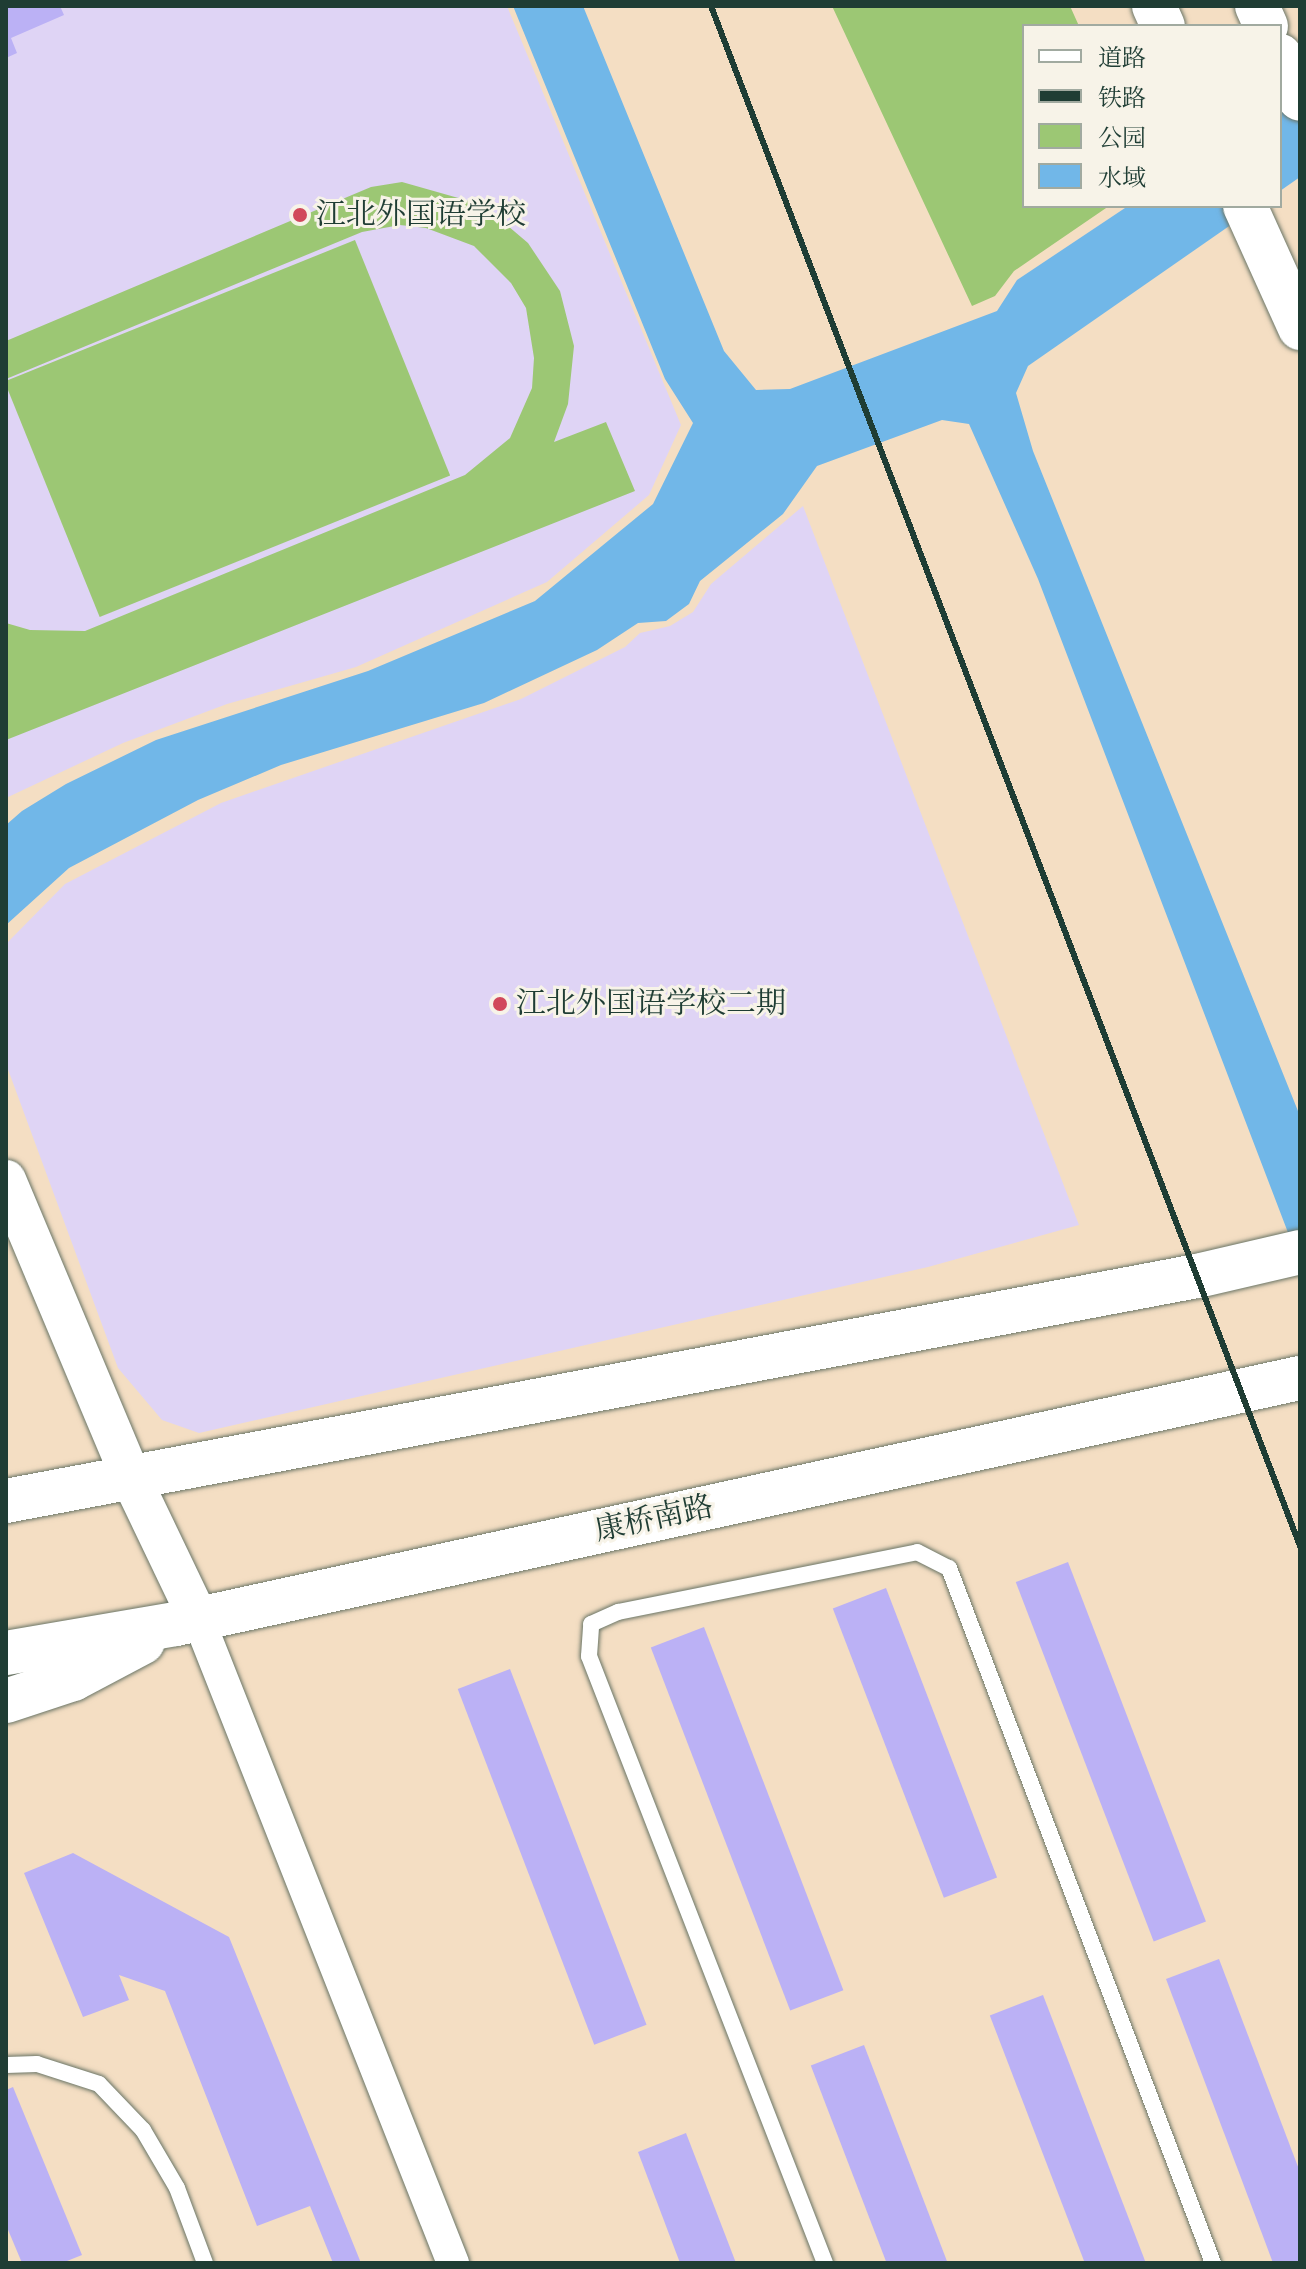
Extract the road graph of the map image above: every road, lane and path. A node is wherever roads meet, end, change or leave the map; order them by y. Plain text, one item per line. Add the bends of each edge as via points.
1 (1282, 60) edge
2 (1300, 99) edge
3 (1246, 208) edge
4 (1293, 313) edge
5 (6, 1180) edge
6 (1284, 1256) edge
7 (1300, 1378) edge
8 (131, 1478) junction
9 (6, 1501) edge
10 (187, 1621) junction
11 (6, 1653) edge
12 (6, 1701) edge
13 (6, 2065) edge
14 (205, 2263) edge
15 (453, 2263) edge
16 (825, 2263) edge
17 (1213, 2263) edge

1 - 2 main road
3 - 4 main road
5 - 8 street
6 - 8 main road
7 - 10 main road, 康桥南路
8 - 9 main road
8 - 10 street
10 - 11 main road, 康桥南路
10 - 12 main road via 73,1679
10 - 15 street
13 - 14 lane via 37,2064 99,2084 143,2130 177,2188
16 - 17 lane via 589,1656 591,1624 618,1612 917,1552 949,1568

